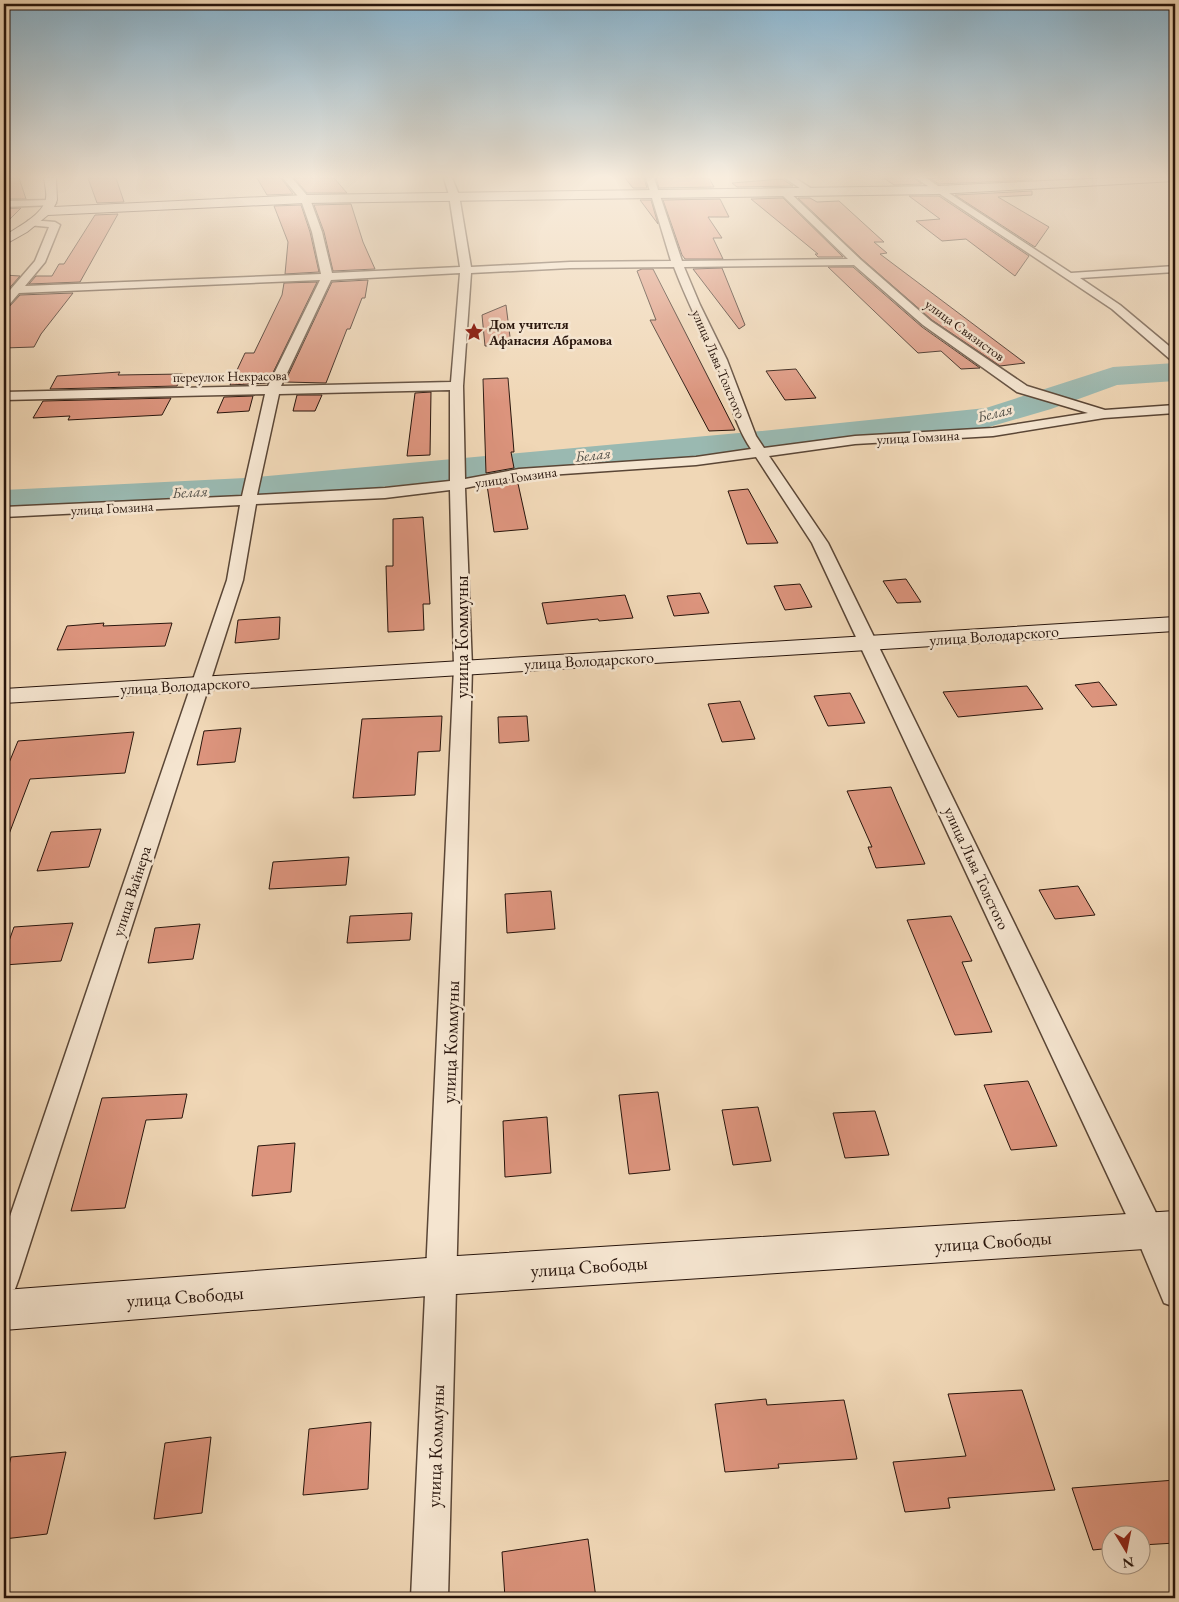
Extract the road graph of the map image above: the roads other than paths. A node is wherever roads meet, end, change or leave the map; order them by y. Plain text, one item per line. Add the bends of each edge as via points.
1 (44, 253) edge
2 (322, 253) edge
3 (463, 253) edge
4 (676, 253) edge
5 (847, 253) edge
6 (1033, 253) edge
7 (857, 262) junction
8 (678, 265) junction
9 (1175, 269) edge
10 (466, 270) junction
11 (327, 276) junction
12 (1068, 276) junction
13 (17, 290) junction
14 (4, 304) edge
15 (1175, 357) edge
16 (457, 386) junction
17 (273, 390) junction
18 (4, 396) edge
19 (1175, 409) edge
20 (1104, 414) junction
21 (754, 445) junction
22 (457, 473) junction
23 (250, 491) junction
24 (4, 512) edge
25 (1175, 624) edge
26 (870, 643) junction
27 (463, 667) junction
28 (200, 684) junction
29 (4, 696) edge
30 (1162, 1230) edge
31 (441, 1276) junction
32 (4, 1278) edge
33 (1175, 1292) edge
34 (4, 1310) edge
35 (430, 1598) edge

1 - 13 street
2 - 11 street
3 - 10 street, улица Коммуны
4 - 8 street, улица Льва Толстого
5 - 7 street, улица Связистов
6 - 12 street
7 - 8 street
7 - 20 street, улица Связистов via 927,323 1022,389
8 - 10 street via 570,265
8 - 21 street, улица Льва Толстого via 721,360
9 - 12 street
10 - 11 street
10 - 16 street, улица Коммуны
11 - 13 street
11 - 17 street, улица Вайнера
12 - 15 street via 1116,308
13 - 14 street
16 - 17 street, переулок Некрасова
16 - 22 street, улица Коммуны
17 - 18 street, переулок Некрасова
17 - 23 street, улица Вайнера
19 - 20 street, улица Гомзина
20 - 21 street, улица Гомзина via 992,432
21 - 22 street, улица Гомзина via 696,461 519,473
21 - 26 street, улица Льва Толстого via 820,543
22 - 23 street, улица Гомзина via 385,493
22 - 27 street, улица Коммуны
23 - 24 street, улица Гомзина
23 - 28 street, улица Вайнера via 235,580
25 - 26 street, улица Володарского
26 - 27 street, улица Володарского
26 - 30 street, улица Льва Толстого
27 - 28 street, улица Володарского
27 - 31 street, улица Коммуны
28 - 29 street, улица Володарского
28 - 32 street, улица Вайнера
30 - 31 street, улица Свободы
30 - 33 street, улица Льва Толстого
31 - 34 street, улица Свободы
31 - 35 street, улица Коммуны

